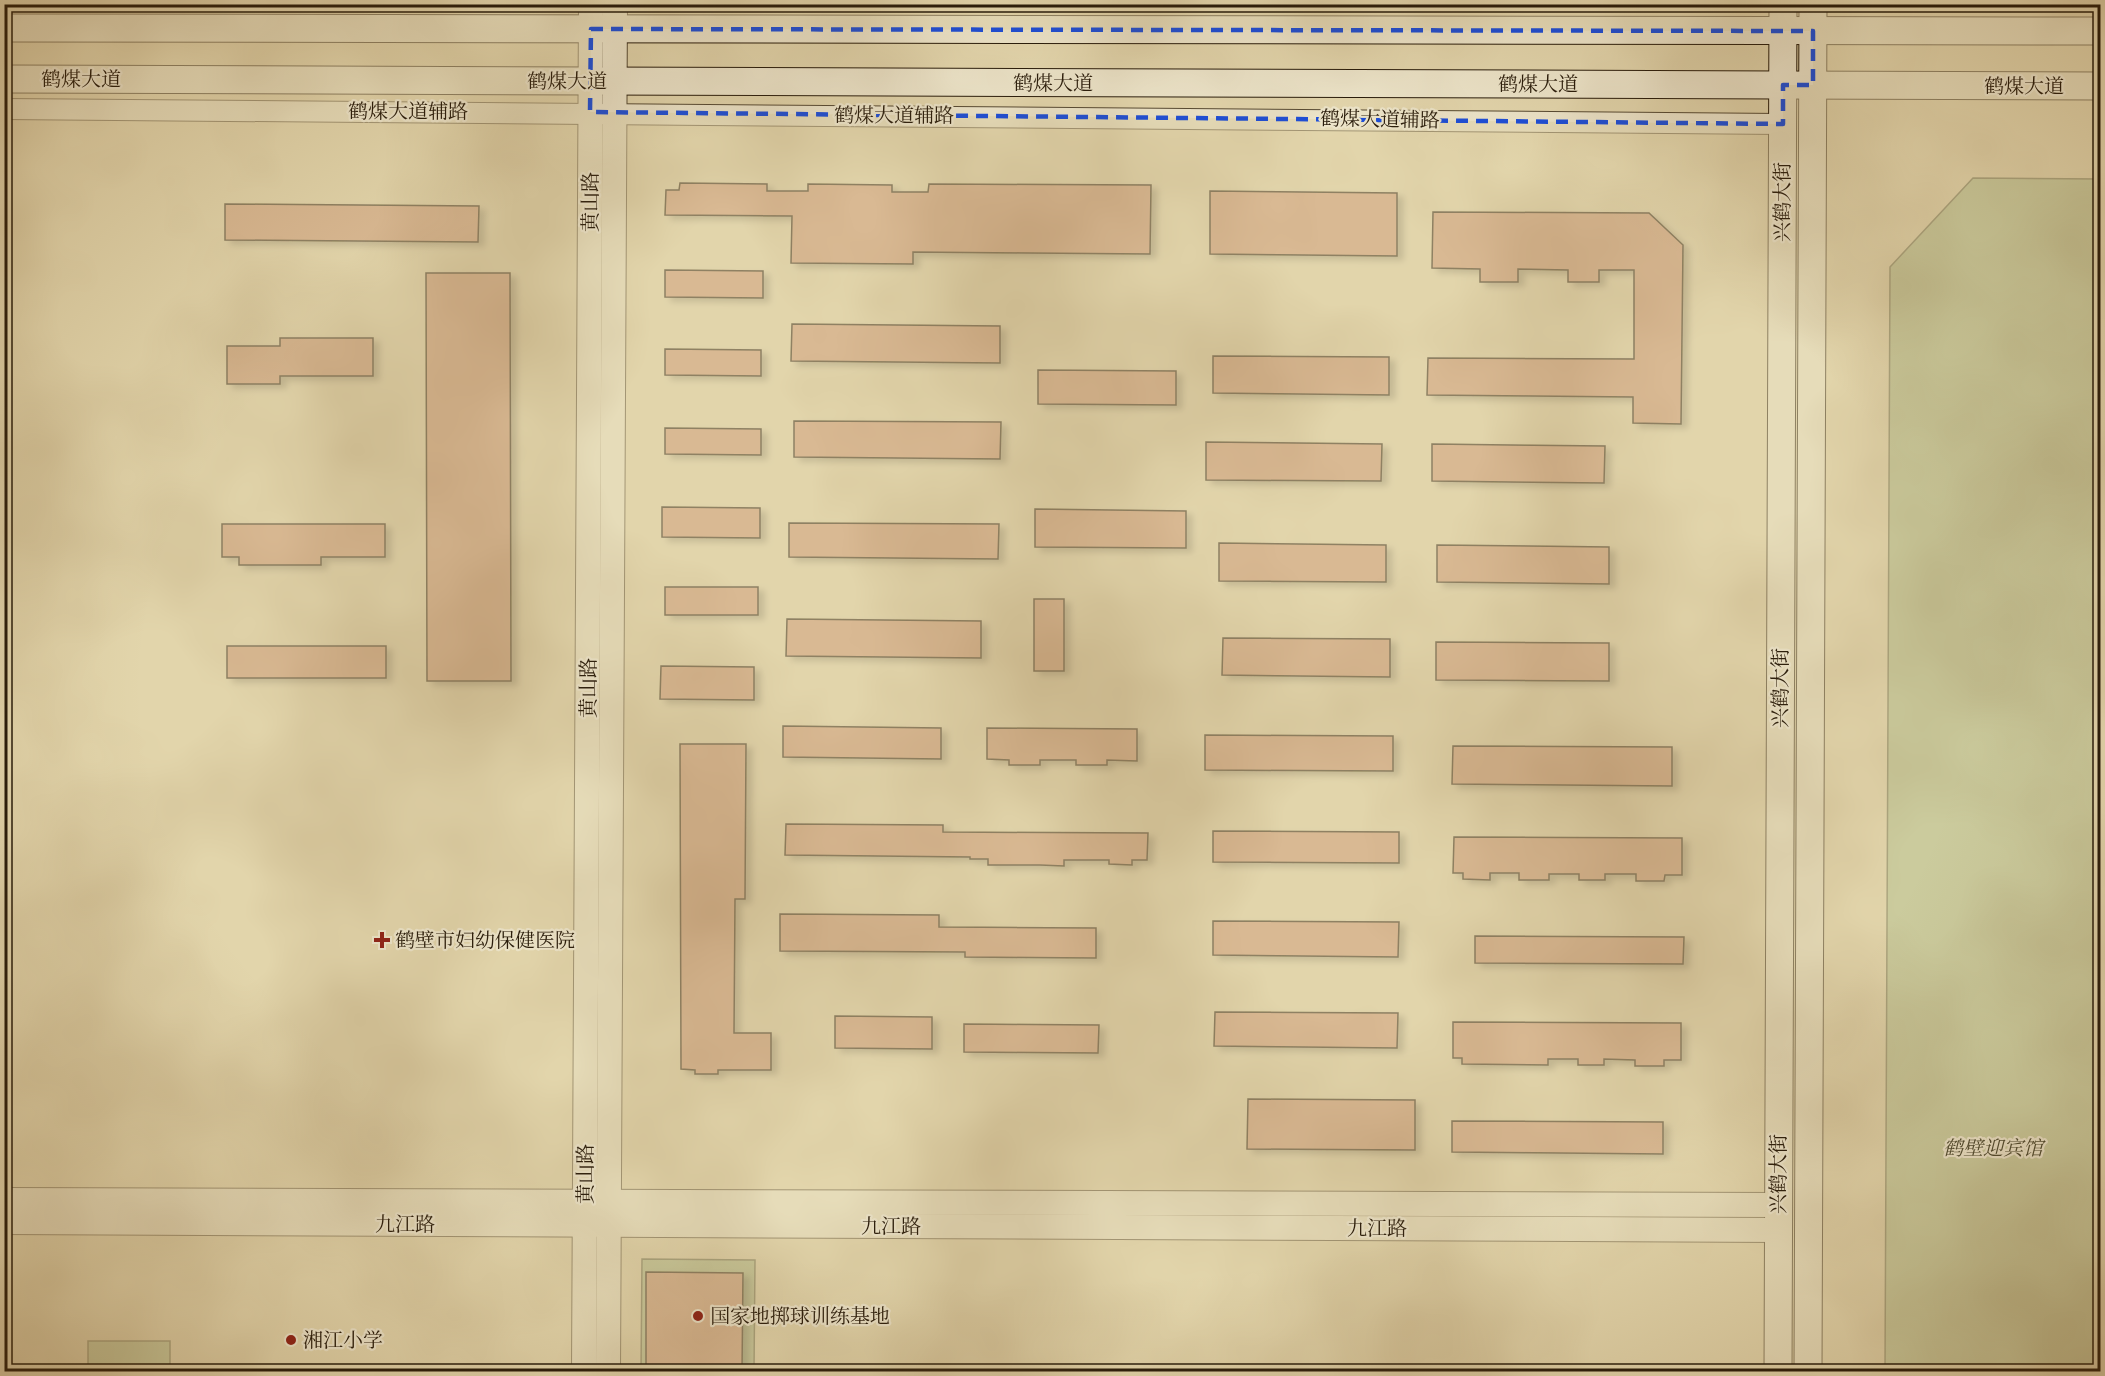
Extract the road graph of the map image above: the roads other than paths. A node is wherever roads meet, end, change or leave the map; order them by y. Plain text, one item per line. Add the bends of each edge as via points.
1 (603, 17) edge
2 (1783, 18) edge
3 (1813, 18) edge
4 (4, 28) edge
5 (2100, 31) edge
6 (4, 79) edge
7 (602, 81) junction
8 (1783, 85) junction
9 (1813, 85) junction
10 (2100, 86) edge
11 (4, 109) edge
12 (602, 112) junction
13 (1783, 124) junction
14 (4, 1200) edge
15 (585, 1213) junction
16 (609, 1213) junction
17 (1778, 1217) junction
18 (4, 1222) edge
19 (584, 1371) edge
20 (608, 1371) edge
21 (1778, 1371) edge
22 (1808, 1371) edge

1 - 2 main road
1 - 4 main road
1 - 7 street, 黄山路
2 - 3 main road
2 - 8 main road, 兴鹤大街
3 - 5 main road
3 - 9 main road, 兴鹤大街
6 - 7 main road, 鹤煤大道
7 - 8 main road, 鹤煤大道
7 - 12 street, 黄山路
8 - 9 main road, 鹤煤大道
8 - 13 main road, 兴鹤大街
9 - 10 main road, 鹤煤大道
9 - 22 main road, 兴鹤大街
11 - 12 street, 鹤煤大道辅路
12 - 13 street, 鹤煤大道辅路
12 - 15 street, 黄山路
12 - 16 street, 黄山路
13 - 17 main road, 兴鹤大街
14 - 15 street, 九江路
15 - 16 street, 九江路
15 - 18 street, 九江路
15 - 19 street, 黄山路
16 - 17 street, 九江路
16 - 20 street, 黄山路
17 - 21 main road, 兴鹤大街

